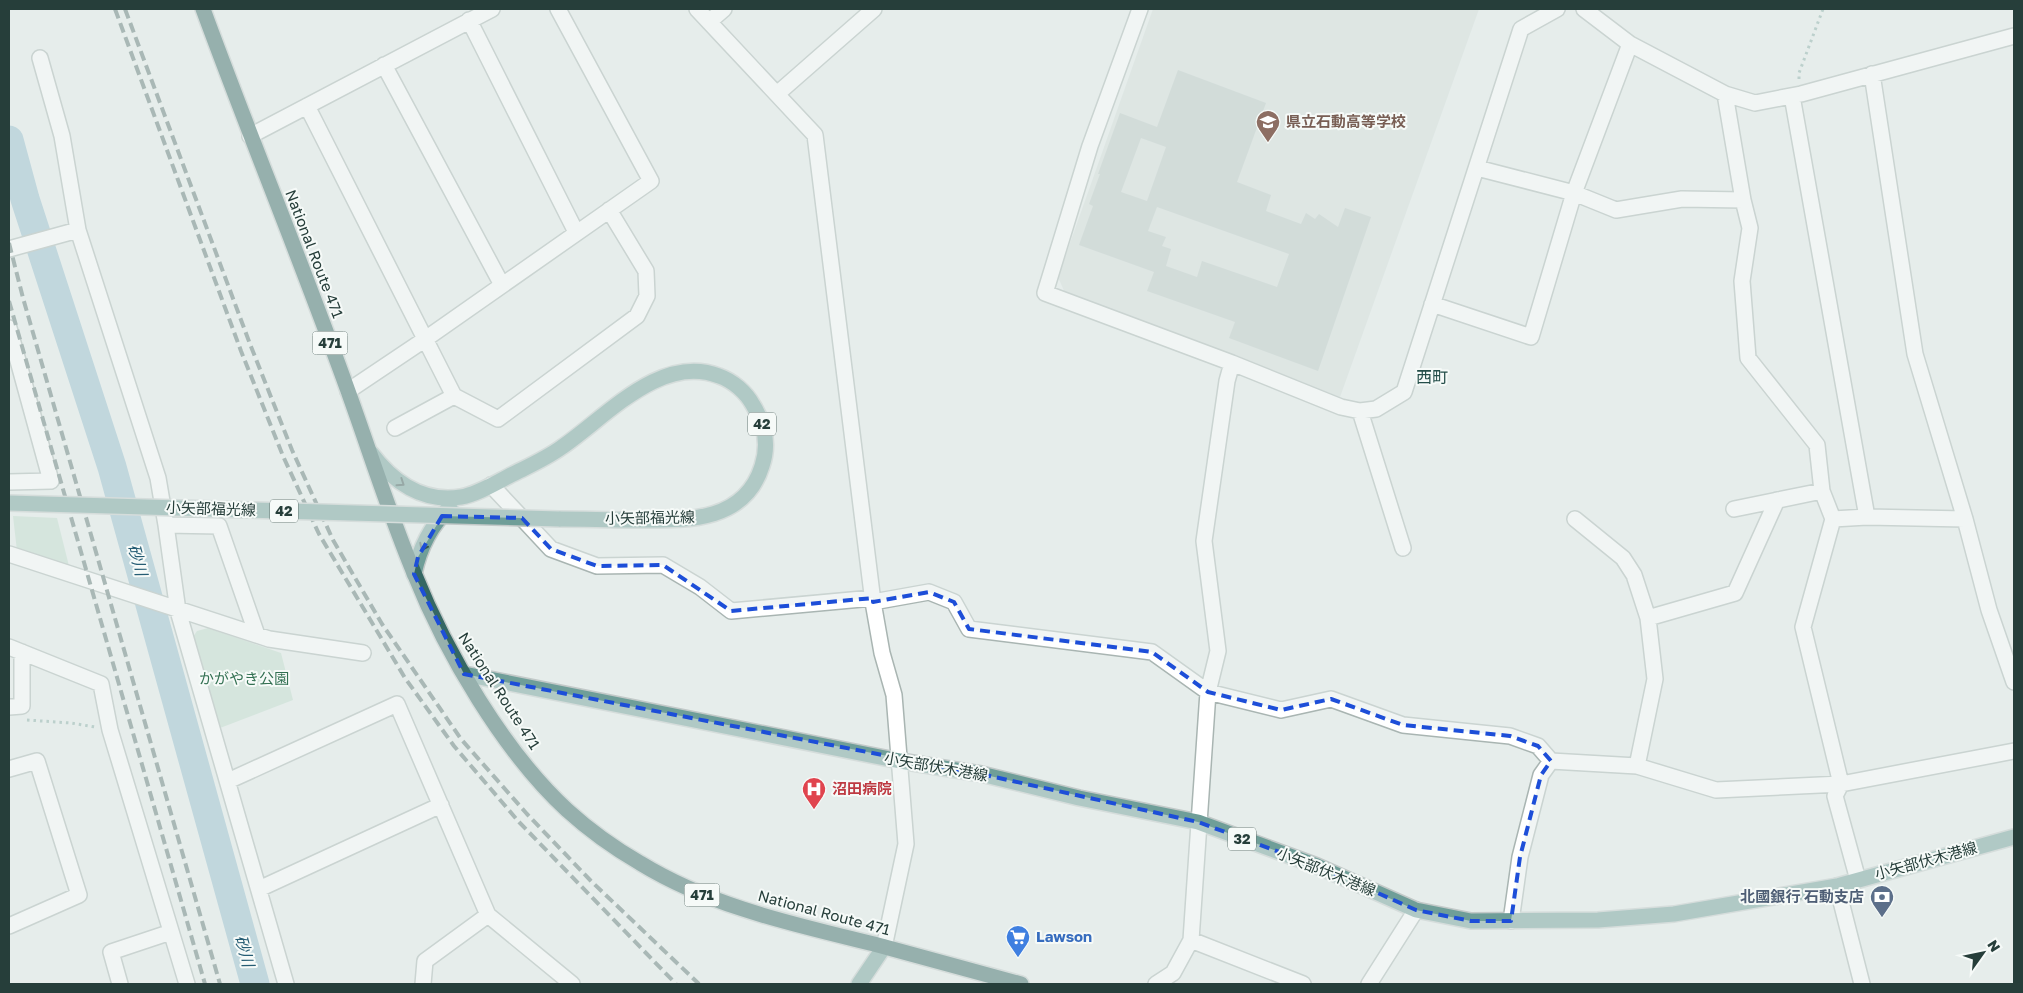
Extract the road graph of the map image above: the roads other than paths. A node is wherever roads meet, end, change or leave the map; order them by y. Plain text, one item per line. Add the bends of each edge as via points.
1 (203, 9) edge
2 (492, 9) edge
3 (558, 9) edge
4 (697, 9) edge
5 (724, 9) edge
6 (874, 9) edge
7 (1140, 9) edge
8 (1557, 9) edge
9 (1584, 9) edge
10 (469, 20) junction
11 (709, 22) junction
12 (2014, 36) edge
13 (1630, 44) junction
14 (40, 58) dead end
15 (384, 65) junction
16 (1872, 74) junction
17 (777, 94) junction
18 (1725, 94) junction
19 (1797, 95) junction
20 (307, 106) junction
21 (250, 136) junction
22 (1477, 168) junction
23 (1574, 194) junction
24 (1743, 200) junction
25 (609, 210) junction
26 (78, 230) junction
27 (576, 232) junction
28 (9, 249) edge
29 (502, 285) junction
30 (1432, 304) junction
31 (9, 328) edge
32 (424, 340) junction
33 (1232, 363) junction
34 (348, 391) junction
35 (454, 396) junction
36 (1360, 412) junction
37 (395, 428) dead end
38 (367, 448) junction
39 (9, 482) edge
40 (491, 485) junction
41 (1822, 491) junction
42 (462, 497) junction
43 (1777, 500) junction
44 (9, 504) edge
45 (1734, 509) dead end
46 (1867, 518) junction
47 (1574, 519) dead end
48 (1833, 519) junction
49 (1965, 519) junction
50 (166, 525) junction
51 (1403, 548) dead end
52 (9, 554) edge
53 (414, 574) junction
54 (873, 600) junction
55 (178, 611) junction
56 (1648, 618) junction
57 (257, 636) junction
58 (16, 650) edge
59 (363, 653) dead end
60 (464, 674) junction
61 (2014, 682) edge
62 (1208, 692) junction
63 (9, 707) edge
64 (2014, 751) edge
65 (900, 760) junction
66 (1551, 761) junction
67 (1637, 766) junction
68 (9, 769) edge
69 (228, 781) junction
70 (1841, 784) junction
71 (441, 805) junction
72 (1198, 822) junction
73 (2014, 837) edge
74 (1858, 880) junction
75 (1837, 886) junction
76 (259, 889) junction
77 (1416, 910) junction
78 (488, 915) junction
79 (1511, 921) junction
80 (9, 926) edge
81 (171, 932) junction
82 (1190, 940) junction
83 (884, 947) junction
84 (120, 984) edge
85 (187, 984) edge
86 (286, 984) edge
87 (423, 984) edge
88 (572, 984) edge
89 (859, 984) edge
90 (1021, 984) edge
91 (1156, 984) edge
92 (1302, 984) edge
93 (1369, 984) edge
94 (1862, 984) edge

1 - 21 highway, National Route 471 / 471
2 - 10 street
3 - 25 street via 651,181
4 - 11 street
5 - 11 street
6 - 17 street
7 - 33 street via 1090,146 1045,293
8 - 22 street via 1522,29
9 - 13 street
10 - 15 street
10 - 27 street
11 - 17 street
12 - 16 street
13 - 18 street
13 - 23 street
14 - 26 street via 62,136
15 - 20 street
15 - 29 street
16 - 19 street
16 - 49 street via 1915,354
17 - 54 street via 815,135
18 - 19 street via 1755,102
18 - 24 street
19 - 46 street
20 - 21 street
20 - 32 street
21 - 34 highway, National Route 471 / 471
22 - 23 street
22 - 30 street
23 - 24 street via 1616,210 1682,199
23 - 30 street via 1530,337
24 - 41 street via 1750,228 1742,281 1748,358 1817,445
25 - 27 street
25 - 35 street via 646,271 647,296 637,316 498,419
26 - 28 street
26 - 50 street via 158,478
27 - 29 street
29 - 32 street
30 - 36 street via 1404,392 1376,408
31 - 39 street via 50,481
32 - 34 street
32 - 35 street
33 - 36 street
33 - 62 street via 1225,390 1204,541 1218,651
34 - 38 highway, National Route 471 / 471
35 - 37 street
36 - 51 street
38 -> 42 main road, 小矢部福光線 / 42 via 382,467 411,490 446,498
38 - 53 highway, National Route 471 / 471
40 - 42 main road, 小矢部福光線 / 42
40 - 44 main road, 小矢部福光線 / 42, bridge via 562,448 638,390 675,373 692,370 710,372 741,390 757,412 766,438 765,457 750,490 723,511 692,520
40 - 54 street via 551,549 597,566 663,565 700,586 731,612
41 - 43 street
41 - 48 street
42 -> 53 main road, 小矢部福光線 / 42 via 435,525 418,557
43 - 45 street
43 - 56 street via 1735,593
46 - 48 street
46 - 49 street
47 - 56 street via 1623,558 1634,575
48 - 70 street via 1803,627
49 - 61 street via 1989,610
50 - 55 street
50 - 57 street via 219,526
52 - 55 street
53 - 60 highway, National Route 471 / 471
54 - 62 street via 929,592 954,602 969,629 1152,652
54 - 65 street via 882,653 894,695
55 - 57 street
55 - 69 street
56 - 67 street via 1655,678
57 - 59 street
58 - 63 street via 22,706
58 - 81 street via 101,684 110,730
60 - 65 main road, 小矢部伏木港線 / 32
60 - 83 highway, National Route 471 / 471 via 540,783 568,811 640,864 680,886 722,903 771,919
62 - 66 street via 1281,710 1331,699 1403,725 1510,736 1538,746
62 - 72 street
64 - 70 street
65 - 72 main road, 小矢部伏木港線 / 32 via 981,774
65 - 83 street via 906,844
66 - 67 street
66 - 79 street via 1541,775 1536,793 1520,857
67 - 70 street via 1716,790
68 - 80 street via 37,761 79,895
69 - 71 street via 397,704
69 - 76 street
70 - 74 street via 1834,796
71 - 76 street
71 - 78 street
72 - 77 main road, 小矢部伏木港線 / 32 via 1317,866
72 - 82 street
73 - 74 main road, 小矢部伏木港線 / 32
74 - 75 main road, 小矢部伏木港線 / 32
75 - 79 main road, 小矢部伏木港線 / 32 via 1674,914 1598,920
75 - 94 street
76 - 86 street
77 - 79 main road, 小矢部伏木港線 / 32 via 1471,921
77 - 93 street
78 - 87 street via 425,961
78 - 88 street
81 - 84 street via 111,952
81 - 85 street
82 - 91 street via 1173,973
82 - 92 street
83 - 89 main road
83 - 90 highway, National Route 471 / 471

